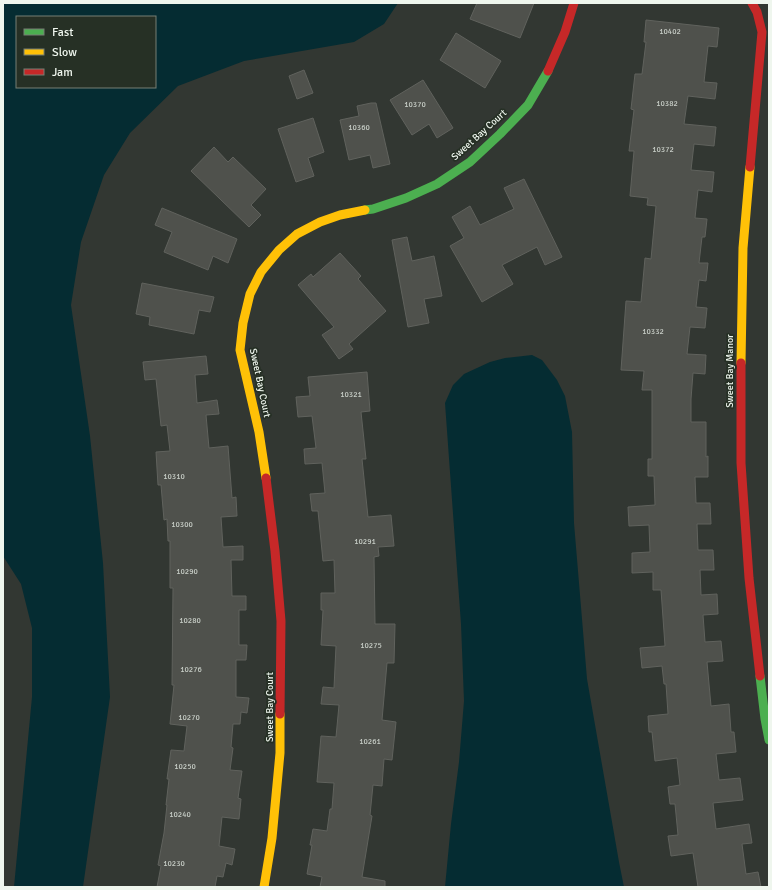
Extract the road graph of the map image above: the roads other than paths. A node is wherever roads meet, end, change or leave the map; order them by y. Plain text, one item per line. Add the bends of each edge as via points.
1 (574, 3) edge
2 (752, 3) edge
3 (769, 740) edge
4 (264, 887) edge

1 - 4 street, Sweet Bay Court via 553,60 528,105 470,162 437,184 406,198 373,209 340,215 297,234 279,250 261,272 250,294 240,350 259,432 267,482 281,621 280,753 272,838
2 - 3 street, Sweet Bay Manor via 762,32 743,248 741,463 749,578

